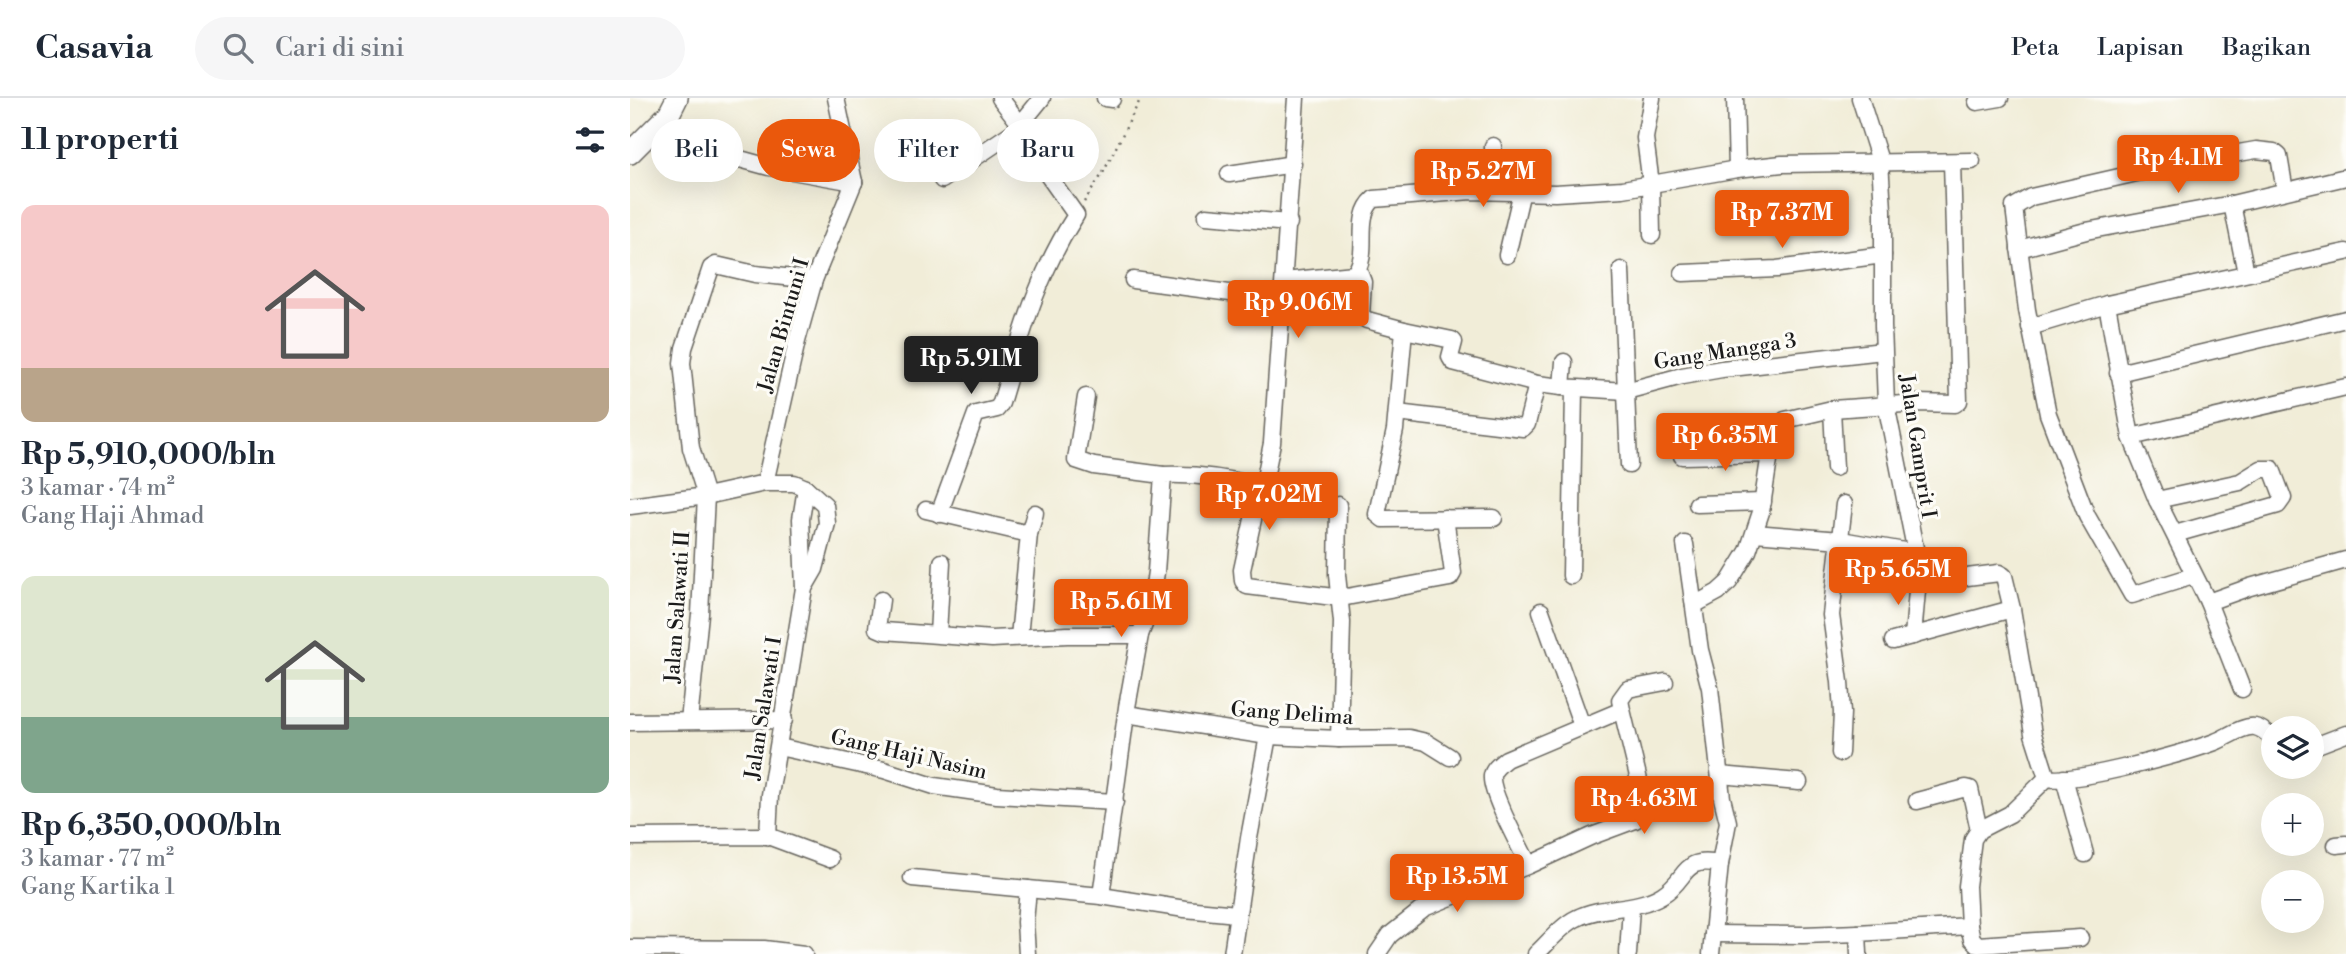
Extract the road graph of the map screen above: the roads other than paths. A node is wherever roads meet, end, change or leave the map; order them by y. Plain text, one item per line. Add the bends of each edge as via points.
1 (677, 98) edge
2 (836, 98) edge
3 (999, 98) edge
4 (1042, 98) edge
5 (1297, 98) edge
6 (1652, 98) edge
7 (1735, 98) edge
8 (1860, 98) edge
9 (2000, 98) edge
10 (1977, 102) dead end
11 (664, 119) edge
12 (840, 119) edge
13 (1013, 119) edge
14 (1025, 119) edge
15 (651, 131) edge
16 (1493, 146) dead end
17 (630, 153) edge
18 (1880, 161) junction
19 (1972, 161) dead end
20 (1952, 162) junction
21 (1293, 164) junction
22 (1737, 169) junction
23 (1229, 174) dead end
24 (2346, 177) edge
25 (854, 182) edge
26 (1054, 182) edge
27 (1651, 184) junction
28 (1493, 191) junction
29 (1521, 191) junction
30 (2285, 191) junction
31 (2232, 204) junction
32 (1206, 216) dead end
33 (1289, 223) junction
34 (1653, 235) dead end
35 (2019, 249) junction
36 (2346, 252) edge
37 (1507, 255) dead end
38 (1883, 255) junction
39 (1358, 270) junction
40 (1621, 270) dead end
41 (1683, 273) dead end
42 (2246, 273) junction
43 (814, 280) junction
44 (1133, 280) dead end
45 (1284, 281) junction
46 (1282, 300) junction
47 (2108, 304) junction
48 (2346, 319) edge
49 (2030, 327) junction
50 (1404, 330) junction
51 (1883, 351) junction
52 (1564, 362) dead end
53 (2118, 373) junction
54 (1537, 384) junction
55 (2346, 387) edge
56 (1568, 388) junction
57 (1626, 391) junction
58 (1086, 397) dead end
59 (1886, 404) junction
60 (1832, 409) junction
61 (1397, 413) junction
62 (2131, 436) junction
63 (1769, 454) junction
64 (1682, 456) dead end
65 (1629, 465) dead end
66 (1835, 468) dead end
67 (1163, 475) junction
68 (765, 483) junction
69 (1260, 487) junction
70 (806, 488) junction
71 (706, 496) junction
72 (2157, 500) junction
73 (1763, 502) junction
74 (1697, 504) dead end
75 (1844, 504) dead end
76 (1338, 505) dead end
77 (630, 506) edge
78 (1035, 513) dead end
79 (1445, 518) junction
80 (1494, 518) dead end
81 (1755, 533) junction
82 (1028, 534) junction
83 (2175, 534) junction
84 (1841, 540) junction
85 (1685, 544) dead end
86 (1916, 553) junction
87 (2346, 560) edge
88 (943, 562) dead end
89 (1571, 576) dead end
90 (2193, 576) junction
91 (1919, 583) junction
92 (804, 588) junction
93 (1341, 598) junction
94 (881, 600) dead end
95 (2208, 602) junction
96 (1694, 605) junction
97 (2012, 609) junction
98 (1541, 611) dead end
99 (938, 634) junction
100 (1140, 635) junction
101 (1913, 636) junction
102 (1019, 637) junction
103 (1893, 641) dead end
104 (1665, 682) dead end
105 (2242, 690) dead end
106 (1622, 710) junction
107 (1126, 714) junction
108 (784, 720) junction
109 (689, 721) junction
110 (630, 723) edge
111 (1582, 726) junction
112 (2261, 731) edge
113 (2346, 734) edge
114 (1268, 736) junction
115 (1339, 739) junction
116 (2324, 742) edge
117 (779, 747) junction
118 (1840, 753) dead end
119 (1450, 757) dead end
120 (1720, 775) junction
121 (2047, 778) junction
122 (2064, 778) junction
123 (1800, 782) dead end
124 (1917, 801) dead end
125 (1115, 803) junction
126 (1979, 831) junction
127 (768, 835) junction
128 (630, 837) edge
129 (2085, 854) dead end
130 (830, 859) dead end
131 (1720, 864) junction
132 (1529, 865) junction
133 (912, 878) dead end
134 (1028, 889) junction
135 (1101, 896) junction
136 (1631, 906) junction
137 (1237, 914) junction
138 (1969, 926) junction
139 (1858, 933) junction
140 (1713, 934) junction
141 (2080, 938) dead end
142 (630, 948) edge
143 (804, 954) edge
144 (1027, 954) edge
145 (1232, 954) edge
146 (1377, 954) edge
147 (1536, 954) edge
148 (1629, 954) edge
149 (1711, 954) edge
150 (1858, 954) edge

1 - 11 street
2 - 12 street
3 - 13 street
4 - 14 street
5 - 21 street
6 - 27 street via 1645,138
7 - 22 street
8 - 18 street, Jalan Gamprit I
9 - 10 street
15 - 17 street
16 - 28 street
18 - 20 street
18 - 22 street
18 - 38 street, Jalan Gamprit I
19 - 20 street
20 - 59 street via 1961,398 1955,404
21 - 23 street
21 - 33 street
22 - 27 street
24 - 30 street
25 - 43 street, Jalan Bintuni I
26 - 82 street via 1076,215 1035,293 1001,403 997,409 976,414 932,512
27 - 29 street via 1555,193
27 - 34 street
28 - 29 street
28 - 39 street via 1374,199 1363,216
29 - 37 street
30 - 31 street
30 - 35 street via 2279,156 2274,152 2256,150 2181,163 2023,200 2013,212
31 - 35 street via 2085,231
31 - 42 street
32 - 33 street
33 - 45 street
35 - 49 street
36 - 42 street
38 - 41 street via 1777,269
38 - 51 street, Jalan Gamprit I
39 - 45 street via 1350,276
39 - 50 street via 1363,282 1361,316
40 - 57 street
42 - 47 street
43 - 68 street, Jalan Bintuni I
43 - 71 street via 755,274 723,265 711,268 682,363 691,448
44 - 46 street
45 - 46 street
46 - 69 street via 1272,443
47 - 49 street
47 - 53 street
48 - 53 street
49 - 90 street via 2048,414 2088,516 2128,591 2137,595
50 - 54 street, Gang Mangga 3 via 1452,340 1453,362
50 - 61 street
51 - 57 street, Gang Mangga 3 via 1722,369
51 - 59 street, Jalan Gamprit I
52 - 56 street
53 - 62 street
54 - 56 street, Gang Mangga 3
54 - 61 street via 1523,428
55 - 62 street
56 - 57 street, Gang Mangga 3
56 - 89 street
57 - 65 street
58 - 67 street via 1076,460
59 - 60 street
59 - 86 street, Jalan Gamprit I
60 - 63 street via 1785,420 1773,434
60 - 66 street
61 - 79 street via 1377,514 1383,519
62 - 72 street
63 - 64 street
63 - 73 street
67 - 69 street via 1189,474
67 - 100 street via 1156,572 1151,606
68 - 70 street via 794,483
68 - 71 street
69 - 93 street via 1242,581 1247,586
70 - 92 street, Jalan Salawati I via 801,519
70 - 92 street, Jalan Salawati I via 825,505 827,523 815,569
71 - 77 street
71 - 109 street, Jalan Salawati II
72 - 83 street
72 - 83 street via 2240,482 2261,469 2272,469 2283,498 2278,505
73 - 74 street
73 - 81 street
75 - 84 street
76 - 93 street
78 - 82 street
79 - 80 street
79 - 93 street via 1450,578
81 - 84 street
81 - 96 street via 1729,582
82 - 102 street
83 - 90 street
84 - 86 street
84 - 118 street via 1831,615 1840,682
85 - 96 street
86 - 91 street, Jalan Gamprit I
87 - 95 street
88 - 99 street
90 - 95 street
91 - 97 street via 1999,573 2007,583
91 - 101 street, Jalan Gamprit I
92 - 108 street, Jalan Salawati I
93 - 115 street
94 - 99 street via 880,630
95 - 105 street
96 - 120 street
97 - 101 street
97 - 121 street via 2033,734
98 - 111 street
99 - 102 street
100 - 102 street
100 - 107 street
101 - 103 street
104 - 106 street via 1628,689 1620,700
106 - 111 street
106 - 132 street via 1646,805 1643,814
107 - 114 street, Gang Delima
107 - 125 street
108 - 109 street
108 - 117 street, Jalan Salawati I
109 - 110 street
111 - 132 street via 1506,759 1492,775 1493,790
112 - 122 street via 2249,728 2130,766
113 - 116 street
114 - 115 street, Gang Delima
114 - 137 street
115 - 119 street, Gang Delima via 1409,738 1426,742
117 - 125 street, Gang Haji Nasim via 934,786
117 - 127 street, Jalan Salawati I
120 - 123 street
120 - 131 street via 1728,822
121 - 122 street
121 - 126 street via 2010,814
122 - 129 street
124 - 126 street via 1970,789
125 - 135 street
126 - 138 street via 1969,860
127 - 128 street
127 - 130 street
131 - 136 street via 1692,864 1661,896
131 - 140 street
132 - 146 street via 1424,908 1390,934
133 - 134 street
134 - 135 street
134 - 144 street
135 - 137 street
136 - 147 street via 1577,918
136 - 148 street
137 - 145 street
138 - 139 street
138 - 141 street via 1978,945
139 - 140 street
139 - 150 street
140 - 149 street
142 - 143 street via 764,949

